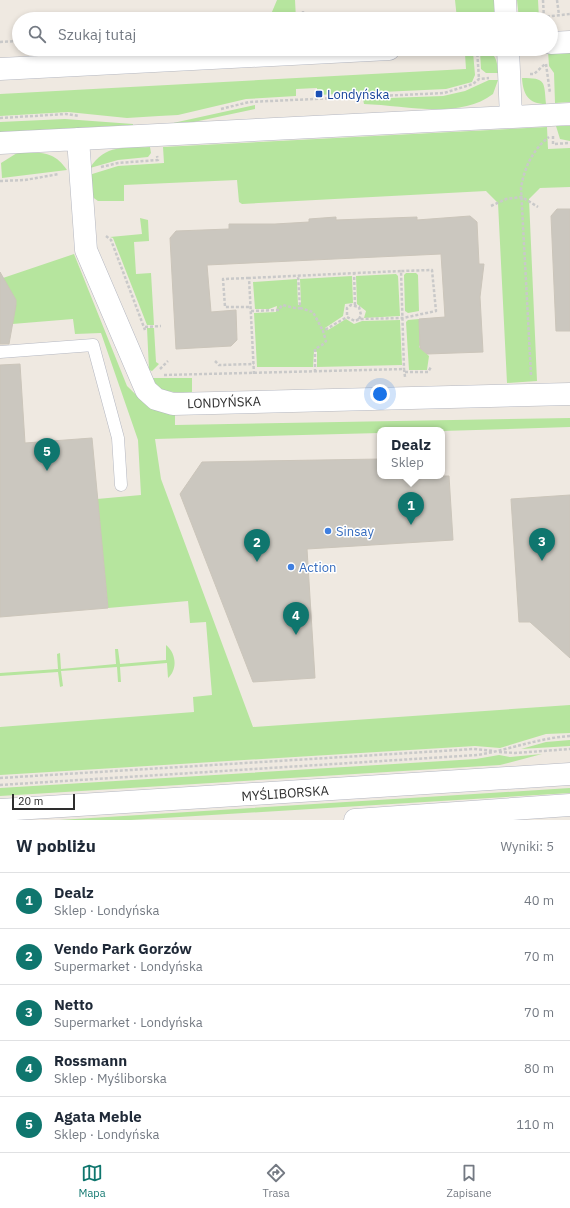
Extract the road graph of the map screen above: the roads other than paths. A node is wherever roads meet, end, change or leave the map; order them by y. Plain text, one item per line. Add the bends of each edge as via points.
1 (504, 0) edge
2 (505, 12) edge
3 (570, 42) edge
4 (558, 43) edge
5 (254, 56) edge
6 (508, 56) edge
7 (0, 69) edge
8 (570, 114) edge
9 (511, 117) junction
10 (78, 139) junction
11 (0, 143) edge
12 (0, 352) edge
13 (570, 394) edge
14 (121, 485) dead end
15 (570, 774) edge
16 (570, 805) edge
17 (0, 810) edge
18 (418, 818) edge
19 (355, 820) edge

1 - 2 street
3 - 4 street
5 - 7 street
6 - 9 street
8 - 9 street
9 - 10 street
10 - 11 street
10 - 13 street, LONDYŃSKA via 86,250 146,390 156,399 173,404
12 - 14 lane via 93,345 118,438
15 - 17 street, MYŚLIBORSKA
16 - 18 street
18 - 19 street

